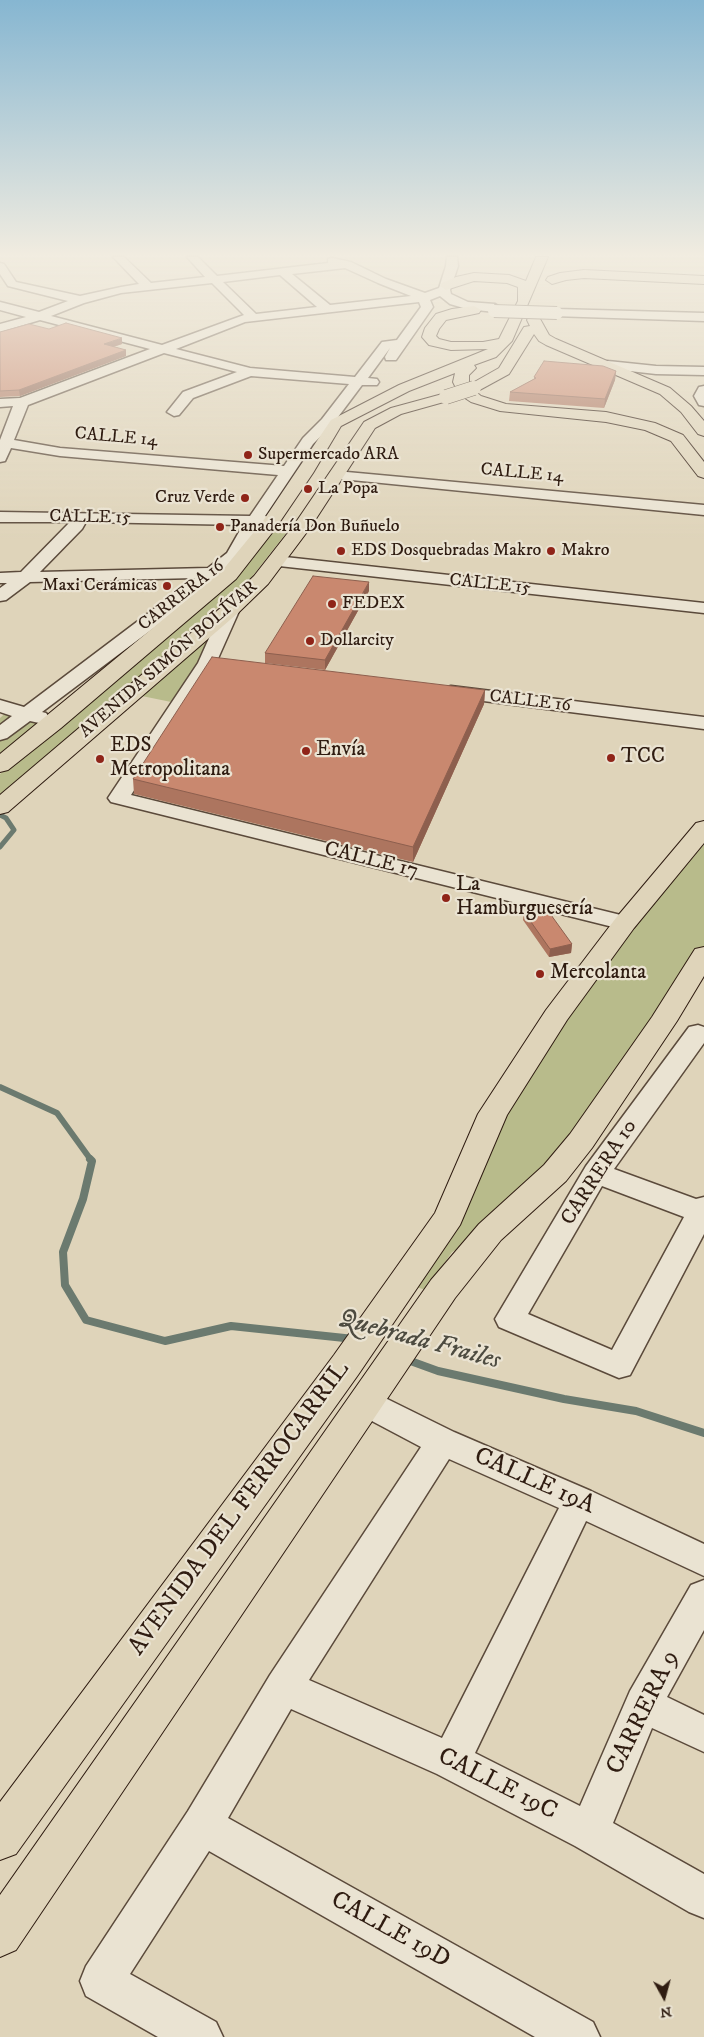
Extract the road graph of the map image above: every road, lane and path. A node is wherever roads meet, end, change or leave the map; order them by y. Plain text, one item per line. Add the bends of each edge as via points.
1 (154, 352) edge
2 (174, 352) edge
3 (393, 352) edge
4 (493, 352) edge
5 (516, 352) edge
6 (577, 352) edge
7 (480, 359) junction
8 (608, 365) junction
9 (704, 371) edge
10 (250, 372) junction
11 (366, 382) junction
12 (704, 390) edge
13 (22, 402) junction
14 (704, 402) edge
15 (0, 403) edge
16 (174, 412) dead end
17 (332, 422) junction
18 (704, 431) edge
19 (2, 453) edge
20 (288, 471) junction
21 (704, 473) edge
22 (336, 475) junction
23 (704, 510) edge
24 (81, 517) junction
25 (0, 518) edge
26 (262, 521) junction
27 (276, 561) junction
28 (213, 573) junction
29 (0, 578) edge
30 (25, 578) junction
31 (0, 596) edge
32 (704, 608) edge
33 (231, 609) junction
34 (433, 690) edge
35 (13, 709) edge
36 (704, 723) edge
37 (53, 724) junction
38 (0, 734) edge
39 (0, 765) edge
40 (3, 804) edge
41 (704, 828) edge
42 (625, 923) junction
43 (702, 962) edge
44 (662, 1021) junction
45 (701, 1034) edge
46 (596, 1173) junction
47 (702, 1210) edge
48 (363, 1384) junction
49 (442, 1442) junction
50 (579, 1501) junction
51 (704, 1561) edge
52 (704, 1596) edge
53 (283, 1687) junction
54 (643, 1704) junction
55 (704, 1734) edge
56 (451, 1761) junction
57 (202, 1825) junction
58 (589, 1832) junction
59 (0, 1838) edge
60 (704, 1897) edge
61 (0, 1934) edge
62 (201, 2037) edge
63 (578, 2037) edge

1 - 13 street
2 - 10 street
3 - 11 street, CARRERA 16
4 - 7 main road, AVENIDA SIMÓN BOLÍVAR
5 - 22 main road, AVENIDA SIMÓN BOLÍVAR, bridge via 498,376 474,388 375,420 364,430
6 - 8 main road
7 - 17 main road, AVENIDA SIMÓN BOLÍVAR via 404,388
7 - 21 main road via 462,373 460,379 461,386 476,399 505,408 606,417 650,426 677,438
8 - 9 street
8 - 18 main road via 665,392 686,409
10 - 11 street
10 - 16 street via 188,395
11 - 17 street, CARRERA 16
12 - 14 street via 701,396
13 - 15 street
13 - 19 street
17 - 20 street, CARRERA 16 via 306,444
17 - 26 main road, AVENIDA SIMÓN BOLÍVAR via 305,473
19 - 20 street, CALLE 14 via 60,452
20 - 26 street, CARRERA 16
22 - 23 street, CALLE 14
22 - 27 main road, AVENIDA SIMÓN BOLÍVAR
24 - 25 street, CALLE 15
24 - 26 street, CALLE 15
24 - 30 street
26 - 28 street, CARRERA 16 via 233,556
26 - 37 main road, AVENIDA SIMÓN BOLÍVAR via 244,557 229,575
27 - 32 street, CALLE 15
27 - 33 main road, AVENIDA SIMÓN BOLÍVAR
28 - 30 street
28 - 35 street, CARRERA 16 via 181,599
29 - 30 street
30 - 31 street
33 - 40 main road, AVENIDA SIMÓN BOLÍVAR
33 - 42 street, CALLE 17 via 216,664 118,798
34 - 36 street, CALLE 16
35 - 37 street
35 - 38 street, CARRERA 16
37 - 39 main road, AVENIDA SIMÓN BOLÍVAR
41 - 42 main road, AVENIDA DEL FERROCARRIL
42 - 48 main road, AVENIDA DEL FERROCARRIL via 556,1016 493,1114 449,1217 381,1313
43 - 44 main road, AVENIDA DEL FERROCARRIL
44 - 45 street
44 - 48 main road, AVENIDA DEL FERROCARRIL via 560,1166 490,1232 414,1330
45 - 46 street, CARRERA 10
46 - 47 street
46 - 47 street, CARRERA 10 via 510,1319 619,1366
48 - 49 street, CALLE 19A
48 - 59 main road, AVENIDA DEL FERROCARRIL
48 - 61 main road, AVENIDA DEL FERROCARRIL
49 - 50 street, CALLE 19A
49 - 53 street
50 - 51 street, CALLE 19A
50 - 56 street
52 - 54 street, CARRERA 9
53 - 56 street, CALLE 19C
53 - 57 street
54 - 55 street
54 - 58 street, CARRERA 9
56 - 58 street, CALLE 19C
57 - 62 street via 101,1981
57 - 63 street, CALLE 19D
58 - 60 street, CALLE 19C

